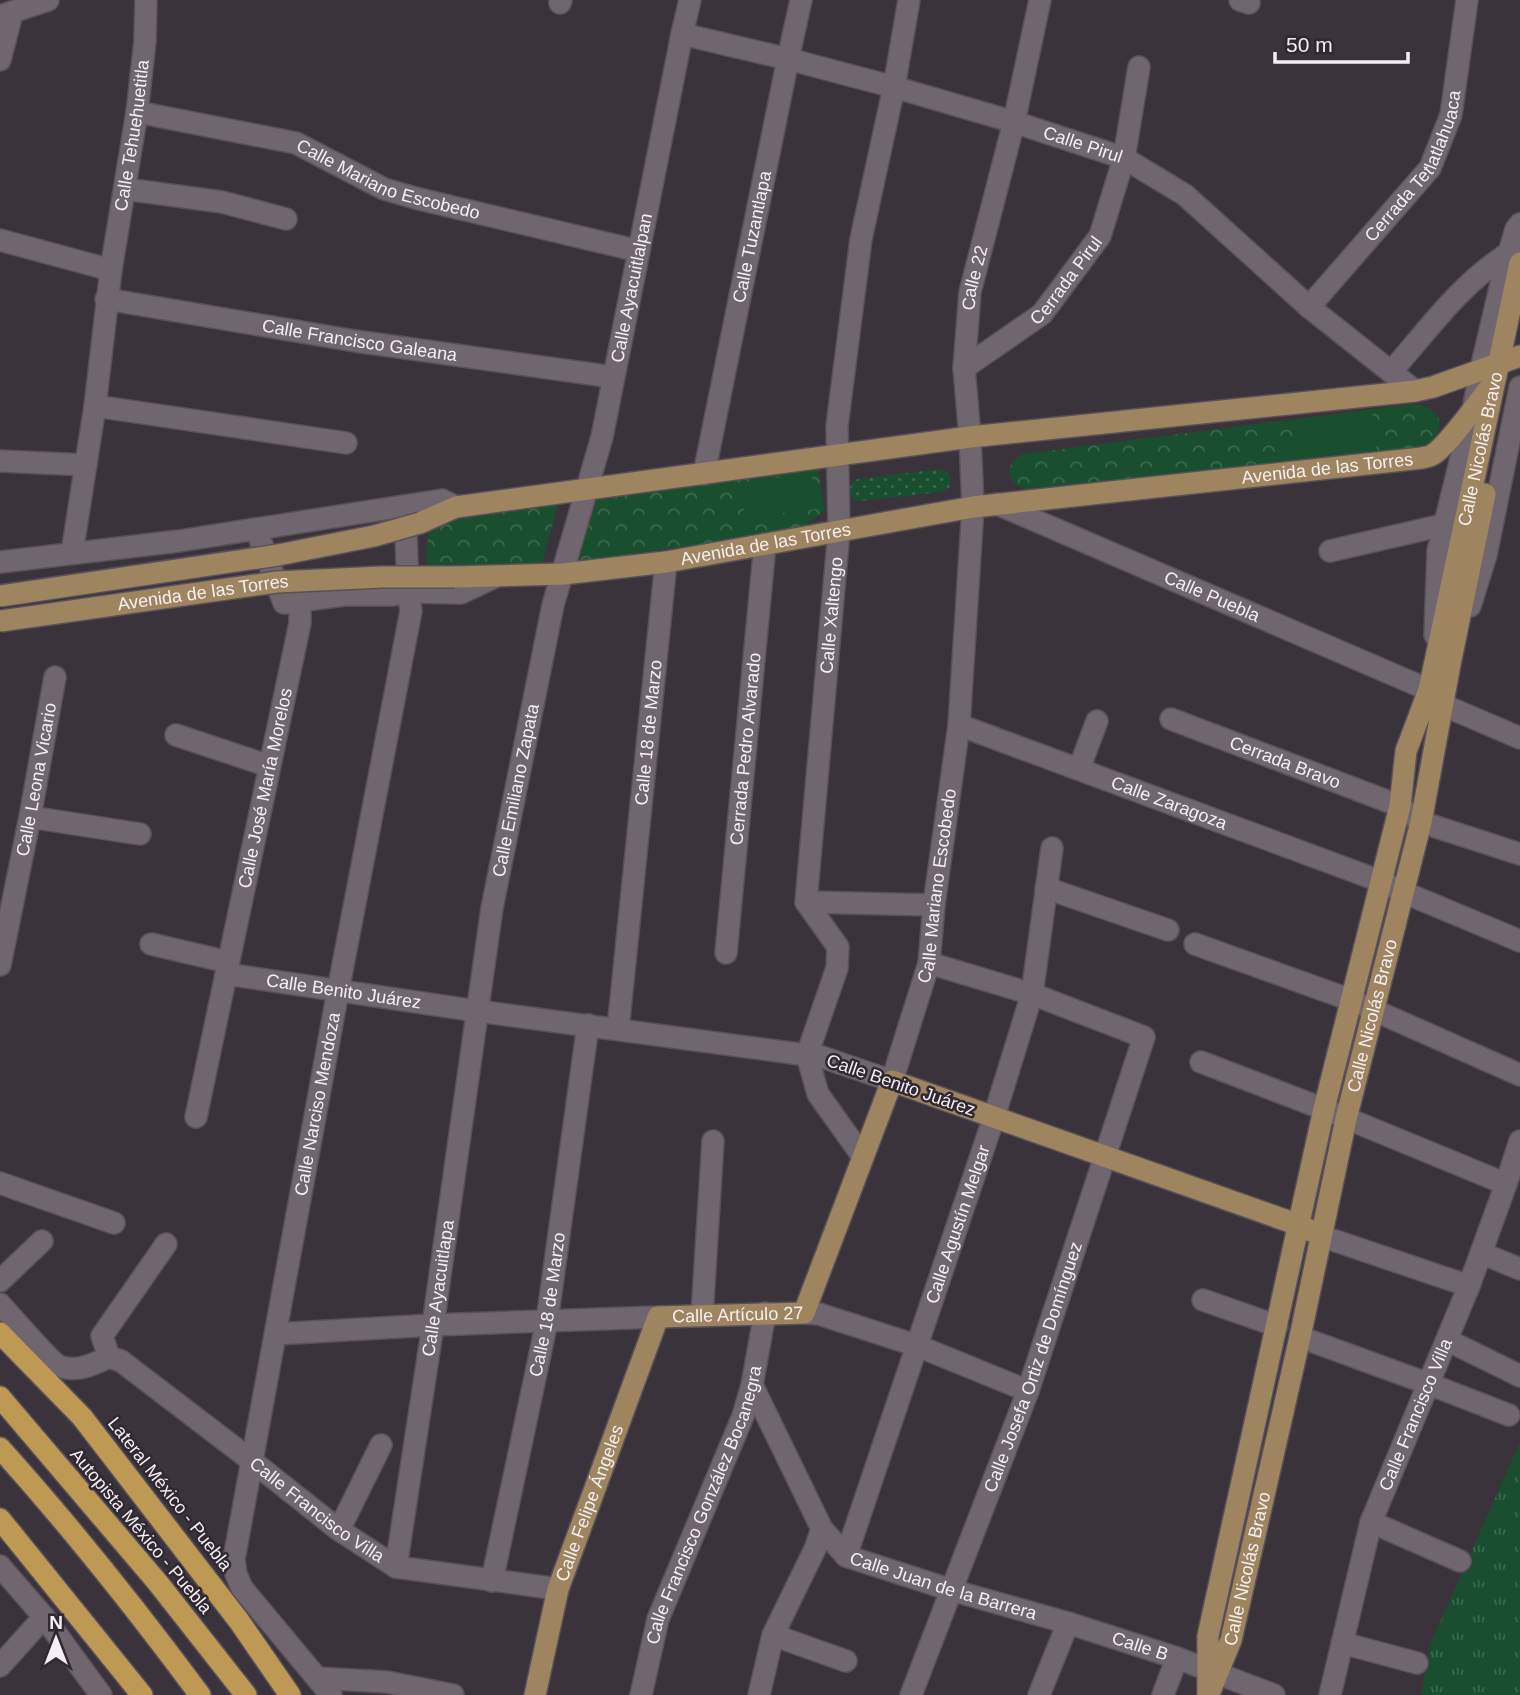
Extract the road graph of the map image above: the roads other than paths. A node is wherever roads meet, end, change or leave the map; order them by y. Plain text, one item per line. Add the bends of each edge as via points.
1 (48, 0) edge
2 (146, 0) edge
3 (690, 0) edge
4 (801, 0) edge
5 (909, 0) edge
6 (1040, 0) edge
7 (1467, 0) edge
8 (6, 14) edge
9 (682, 34) junction
10 (788, 59) junction
11 (0, 60) edge
12 (1139, 68) dead end
13 (894, 87) junction
14 (137, 112) junction
15 (1014, 122) junction
16 (1124, 159) junction
17 (125, 189) junction
18 (286, 219) dead end
19 (1520, 224) edge
20 (0, 240) edge
21 (639, 251) junction
22 (1514, 258) edge
23 (111, 270) junction
24 (106, 299) junction
25 (1309, 307) junction
26 (1520, 331) edge
27 (964, 368) junction
28 (1391, 372) junction
29 (1508, 375) edge
30 (613, 377) junction
31 (1415, 391) junction
32 (94, 406) junction
33 (1473, 410) junction
34 (970, 437) junction
35 (346, 443) dead end
36 (838, 456) junction
37 (0, 461) edge
38 (86, 465) junction
39 (704, 474) junction
40 (587, 490) junction
41 (997, 504) junction
42 (405, 506) junction
43 (456, 507) junction
44 (973, 507) junction
45 (1443, 525) junction
46 (256, 529) junction
47 (839, 531) junction
48 (765, 544) junction
49 (1330, 551) dead end
50 (72, 553) junction
51 (0, 562) edge
52 (666, 562) junction
53 (563, 574) junction
54 (497, 576) junction
55 (408, 593) junction
56 (0, 596) edge
57 (300, 601) junction
58 (0, 621) edge
59 (1442, 664) junction
60 (55, 677) dead end
61 (1436, 697) junction
62 (1171, 719) dead end
63 (1097, 721) dead end
64 (959, 725) junction
65 (176, 736) dead end
66 (1520, 738) edge
67 (269, 766) junction
68 (1079, 769) junction
69 (1400, 806) junction
70 (30, 817) junction
71 (1421, 822) junction
72 (140, 834) dead end
73 (1052, 848) dead end
74 (1520, 854) edge
75 (1380, 881) junction
76 (1046, 888) junction
77 (1402, 892) junction
78 (806, 902) junction
79 (934, 905) junction
80 (1168, 930) dead end
81 (1520, 941) edge
82 (151, 944) dead end
83 (1195, 944) dead end
84 (726, 953) dead end
85 (929, 963) junction
86 (0, 965) edge
87 (227, 968) junction
88 (338, 991) junction
89 (1032, 994) junction
90 (1351, 1000) junction
91 (1373, 1010) junction
92 (477, 1011) junction
93 (588, 1025) junction
94 (618, 1030) junction
95 (807, 1055) junction
96 (1201, 1062) dead end
97 (1520, 1075) edge
98 (892, 1081) junction
99 (1324, 1109) junction
100 (195, 1117) dead end
101 (994, 1117) junction
102 (1346, 1119) junction
103 (1520, 1140) edge
104 (713, 1141) dead end
105 (1105, 1156) junction
106 (863, 1157) junction
107 (1517, 1164) edge
108 (0, 1183) edge
109 (1506, 1184) junction
110 (114, 1223) dead end
111 (1299, 1225) junction
112 (1321, 1236) junction
113 (42, 1241) dead end
114 (166, 1244) dead end
115 (1481, 1252) junction
116 (1520, 1269) edge
117 (0, 1281) edge
118 (1469, 1286) junction
119 (1203, 1300) dead end
120 (0, 1304) edge
121 (765, 1313) junction
122 (804, 1313) junction
123 (702, 1315) junction
124 (658, 1317) junction
125 (547, 1321) junction
126 (433, 1325) junction
127 (1277, 1326) junction
128 (0, 1333) edge
129 (276, 1334) junction
130 (1300, 1337) junction
131 (1447, 1340) junction
132 (918, 1346) junction
133 (109, 1357) junction
134 (1520, 1376) edge
135 (1429, 1384) junction
136 (752, 1385) junction
137 (1028, 1391) junction
138 (0, 1397) edge
139 (1508, 1415) dead end
140 (381, 1445) dead end
141 (0, 1448) edge
142 (253, 1461) junction
143 (0, 1519) edge
144 (1371, 1522) junction
145 (822, 1529) junction
146 (339, 1530) junction
147 (846, 1556) junction
148 (1460, 1561) dead end
149 (0, 1566) edge
150 (396, 1567) junction
151 (236, 1574) junction
152 (492, 1581) junction
153 (212, 1586) junction
154 (558, 1589) junction
155 (951, 1590) junction
156 (44, 1617) junction
157 (1068, 1623) junction
158 (773, 1635) junction
159 (1342, 1643) junction
160 (1177, 1658) junction
161 (846, 1661) dead end
162 (1417, 1664) dead end
163 (0, 1666) edge
164 (1213, 1672) junction
165 (317, 1678) junction
166 (101, 1695) edge
167 (142, 1695) edge
168 (200, 1695) edge
169 (246, 1695) edge
170 (290, 1695) edge
171 (331, 1695) edge
172 (453, 1695) edge
173 (535, 1695) edge
174 (640, 1695) edge
175 (760, 1695) edge
176 (911, 1695) edge
177 (1040, 1695) edge
178 (1163, 1695) edge
179 (1208, 1695) edge
180 (1274, 1695) edge
181 (1330, 1695) edge

1 - 8 street
2 - 14 street, Calle Tehuehuetitla
3 - 9 street, Calle Ayacuitlalpan
4 - 10 street, Calle Tuzantlapa
5 - 13 street, Calle Xaltengo
6 - 15 street
7 - 25 street, Cerrada Tetlatlahuaca via 1451,115 1430,168
8 - 11 street
9 - 10 street, Calle Pirul
9 - 21 street, Calle Ayacuitlalpan
10 - 13 street, Calle Pirul
10 - 39 street, Calle Tuzantlapa
12 - 16 street, Cerrada Pirul
13 - 15 street, Calle Pirul
13 - 36 street, Calle Xaltengo via 861,239 837,426
14 - 17 street, Calle Tehuehuetitla
14 - 21 street, Calle Mariano Escobedo via 296,143 384,189
15 - 16 street, Calle Pirul
15 - 27 street, Calle 22 via 970,292
16 - 25 street, Calle Pirul via 1185,195
16 - 27 street, Cerrada Pirul via 1100,236 1042,314
17 - 18 street via 222,202
17 - 23 street, Calle Tehuehuetitla
19 - 22 street
20 - 23 street
21 - 30 street, Calle Ayacuitlalpan
22 - 28 street via 1497,260 1455,297
22 - 29 main road, Calle Nicolás Bravo
23 - 24 street
24 - 30 street, Calle Francisco Galeana via 355,341
24 - 32 street
25 - 28 street, Calle Pirul
26 - 29 main road, Calle Nicolás Bravo
27 - 34 street, Calle 22
28 - 31 street, Calle Pirul
29 - 31 main road, Avenida de las Torres
29 - 33 main road, Avenida de las Torres
29 - 59 main road, Calle Nicolás Bravo
30 - 40 street, Calle Ayacuitlalpan
31 - 34 main road, Avenida de las Torres
32 - 35 street
32 - 38 street
33 - 41 main road, Avenida de las Torres via 1443,446 1422,458
33 - 45 street
34 - 36 main road, Avenida de las Torres
34 - 44 street, Calle Mariano Escobedo
36 - 39 main road, Avenida de las Torres
36 - 47 street, Calle Xaltengo
37 - 38 street
38 - 50 street
39 - 40 main road, Avenida de las Torres
40 - 43 main road, Avenida de las Torres
40 - 53 street, Calle Ayacuitlalpan
41 - 44 main road, Avenida de las Torres
41 - 61 street, Calle Puebla
42 - 43 street via 442,500
42 - 46 street
42 - 55 street, Calle Narciso Mendoza
43 - 56 main road, Avenida de las Torres, bridge via 374,536 278,555
44 - 47 main road, Avenida de las Torres
44 - 64 street, Calle Mariano Escobedo
45 - 49 street
45 - 59 street via 1438,551
46 - 50 street
46 - 57 street via 284,603
47 - 48 main road, Avenida de las Torres
47 - 78 street, Calle Xaltengo
48 - 52 main road, Avenida de las Torres
48 - 84 street, Cerrada Pedro Alvarado
50 - 51 street
52 - 53 main road, Avenida de las Torres
52 - 94 street, Calle 18 de Marzo
53 - 54 main road, Avenida de las Torres
53 - 92 street, Calle Emiliano Zapata via 492,908
54 - 55 street via 461,593
54 - 58 main road, Avenida de las Torres, bridge via 277,582
55 - 57 street
55 - 88 street, Calle Narciso Mendoza via 411,611
57 - 67 street, Calle José María Morelos via 300,623
59 - 61 main road, Calle Nicolás Bravo
60 - 70 street, Calle Leona Vicario
61 - 66 street, Calle Puebla
61 - 69 main road, Calle Nicolás Bravo via 1406,751
61 - 71 main road, Calle Nicolás Bravo
62 - 69 street, Cerrada Bravo
63 - 68 street
64 - 68 street, Calle Zaragoza
64 - 79 street, Calle Mariano Escobedo
65 - 67 street
67 - 87 street, Calle José María Morelos
68 - 75 street, Calle Zaragoza
69 - 71 street
69 - 75 main road, Calle Nicolás Bravo
70 - 72 street
70 - 86 street, Calle Leona Vicario
71 - 74 street
71 - 77 main road, Calle Nicolás Bravo
73 - 76 street, Calle Agustín Melgar
75 - 77 street, Calle Zaragoza
75 - 90 main road, Calle Nicolás Bravo
76 - 80 street
76 - 89 street, Calle Agustín Melgar
77 - 81 street, Calle Zaragoza
77 - 91 main road, Calle Nicolás Bravo
78 - 79 street
78 - 95 street via 838,947 837,968
79 - 85 street, Calle Mariano Escobedo
82 - 87 street, Calle Benito Juárez
83 - 90 street, Calle Nicolás Bravo
85 - 89 street
85 - 98 street, Calle Mariano Escobedo
87 - 88 street, Calle Benito Juárez
87 - 100 street, Calle José María Morelos
88 - 92 street, Calle Benito Juárez
88 - 129 street, Calle Narciso Mendoza
89 - 101 street, Calle Agustín Melgar
89 - 105 street, Calle Josefa Ortiz de Domínguez via 1144,1037
90 - 91 street
90 - 99 main road, Calle Nicolás Bravo
91 - 97 street
91 - 102 main road, Calle Nicolás Bravo
92 - 93 street, Calle Benito Juárez
92 - 126 street, Calle Ayacuitlapa
93 - 94 street, Calle Benito Juárez
93 - 125 street, Calle 18 de Marzo
94 - 95 street, Calle Benito Juárez
95 - 98 street, Calle Benito Juárez
95 - 106 street via 818,1094
96 - 99 street
98 - 101 main road, Calle Benito Juárez
98 - 106 main road, Calle Mariano Escobedo
99 - 102 street
99 - 111 main road, Calle Nicolás Bravo
101 - 105 main road, Calle Benito Juárez
101 - 132 street, Calle Agustín Melgar
102 - 109 street
102 - 112 main road, Calle Nicolás Bravo
103 - 107 street, Calle Francisco Villa
104 - 123 street
105 - 111 main road, Calle Benito Juárez
105 - 137 street, Calle Josefa Ortiz de Domínguez
106 - 122 main road, Calle Mariano Escobedo
107 - 109 street, Calle Francisco Villa
108 - 110 street
109 - 115 street, Calle Francisco Villa
111 - 112 main road, Calle Benito Juárez
111 - 127 main road, Calle Nicolás Bravo
112 - 118 street, Calle Benito Juárez
112 - 130 main road, Calle Nicolás Bravo
113 - 117 street
114 - 133 street via 102,1336
115 - 116 street
115 - 118 street, Calle Francisco Villa
118 - 131 street, Calle Francisco Villa
119 - 127 street
120 - 133 street via 58,1367 76,1370
121 - 122 main road, Calle Artículo 27
121 - 123 main road, Calle Artículo 27
121 - 136 street, Calle Francisco González Bocanegra
122 - 132 street, Calle Artículo 27
123 - 124 main road, Calle Artículo 27
124 - 125 street, Calle Artículo 27
124 - 154 main road, Calle Felipe Ángeles
125 - 126 street, Calle Artículo 27
125 - 152 street, Calle 18 de Marzo
126 - 129 street, Calle Artículo 27
126 - 150 street, Calle Ayacuitlapa
127 - 164 main road, Calle Nicolás Bravo via 1208,1636
128 - 153 highway, Lateral México - Puebla via 82,1417
129 - 142 street, Calle Narciso Mendoza
130 - 135 street
130 - 164 main road, Calle Nicolás Bravo via 1231,1640
131 - 134 street
131 - 135 street, Calle Francisco Villa
132 - 137 street, Calle Artículo 27
132 - 147 street, Calle Agustín Melgar
133 - 142 street, Calle Francisco Villa via 121,1361
135 - 139 street
135 - 144 street, Calle Francisco Villa
136 - 145 street, Calle Juan de la Barrera
136 - 174 street, Calle Francisco González Bocanegra via 658,1619
137 - 155 street, Calle Josefa Ortiz de Domínguez
138 - 169 highway, Autopista México - Puebla
140 - 146 street
141 - 168 highway via 117,1586
142 - 146 street, Calle Francisco Villa
142 - 151 street, Calle Narciso Mendoza via 234,1559
143 - 167 highway
144 - 148 street
144 - 159 street, Calle Francisco Villa
145 - 147 street, Calle Juan de la Barrera
145 - 158 street
146 - 150 street, Calle Francisco Villa
147 - 155 street, Calle Juan de la Barrera
149 - 156 street
150 - 152 street, Calle Francisco Villa
151 - 153 street via 226,1583
151 - 165 street via 242,1588
152 - 154 street, Calle Francisco Villa
153 - 170 highway, Lateral México - Puebla
154 - 173 main road, Calle Felipe Ángeles
155 - 157 street, Calle Juan de la Barrera
155 - 176 street, Calle Josefa Ortiz de Domínguez
156 - 163 street
156 - 166 street
157 - 160 street, Calle B
157 - 177 street
158 - 161 street
158 - 175 street
159 - 162 street
159 - 181 street, Calle Francisco Villa
160 - 164 street, Calle B
160 - 178 street
164 - 179 main road, Calle Nicolás Bravo
164 - 180 street, Calle B
165 - 171 street
165 - 172 street via 387,1682

